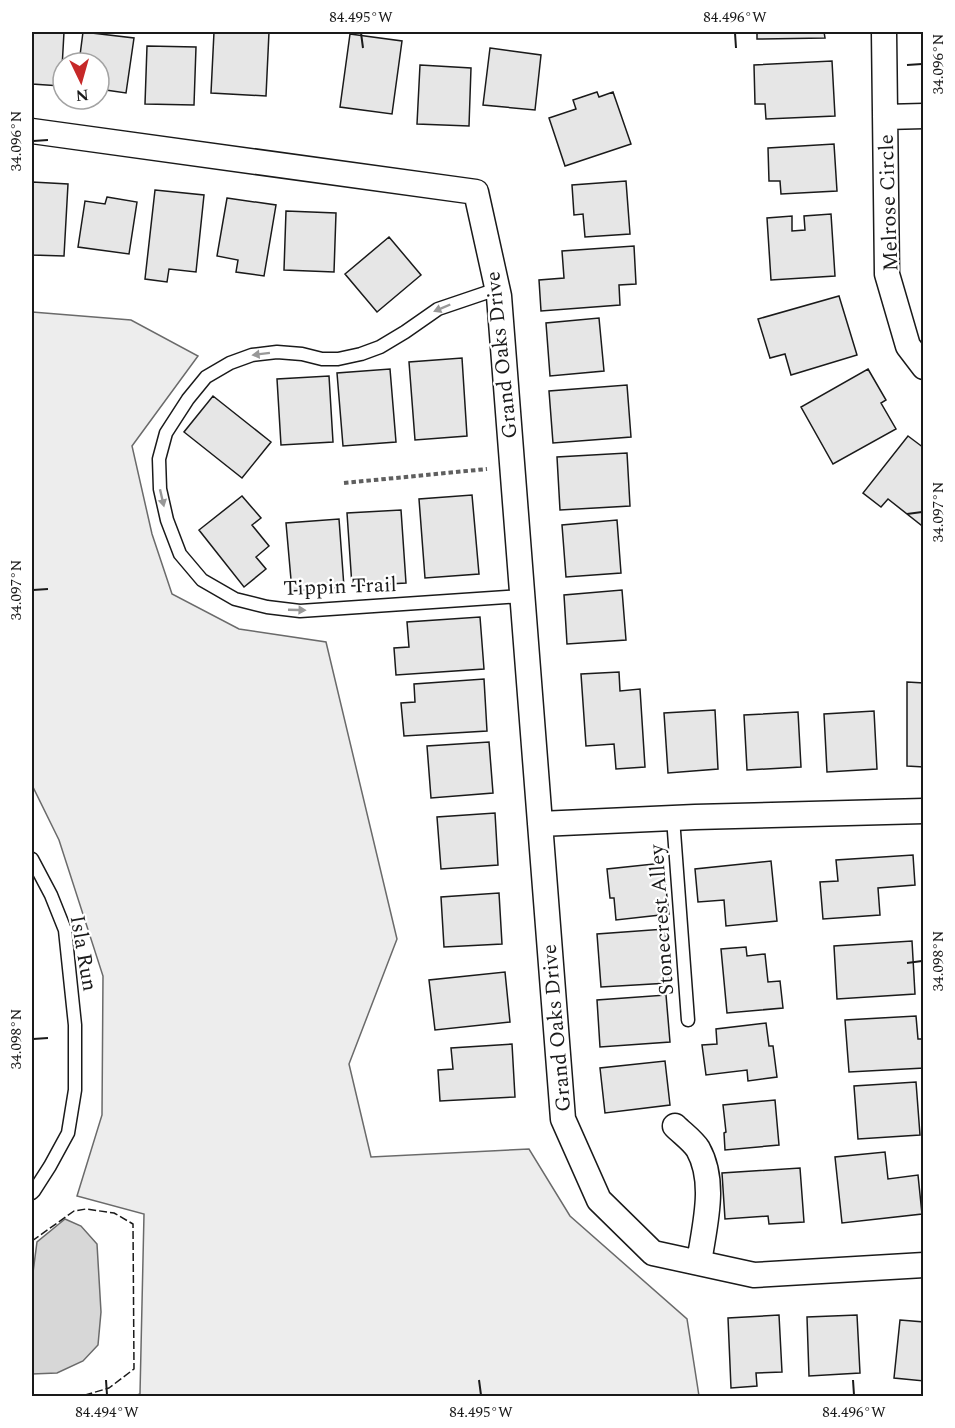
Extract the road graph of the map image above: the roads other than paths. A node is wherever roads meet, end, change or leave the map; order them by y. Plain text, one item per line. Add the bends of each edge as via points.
1 (884, 32) edge
2 (924, 116) edge
3 (885, 117) junction
4 (32, 131) edge
5 (497, 289) junction
6 (924, 368) edge
7 (522, 596) junction
8 (924, 811) edge
9 (673, 818) junction
10 (540, 824) junction
11 (32, 859) edge
12 (688, 1020) dead end
13 (675, 1126) dead end
14 (32, 1193) edge
15 (699, 1263) junction
16 (924, 1265) edge

1 - 3 street, Melrose Circle
2 - 3 street
3 - 6 street, Melrose Circle via 887,274 908,346
4 - 5 street, Grand Oaks Drive via 476,192
5 - 7 street, Grand Oaks Drive
5 -> 7 lane, Tippin Trail via 438,309 380,347 362,354 338,359 277,352 252,355 206,377 166,433 159,459 160,489 180,554 202,580 235,599 267,608 300,611
7 - 10 street, Grand Oaks Drive
8 - 9 street
9 - 10 street
9 - 12 lane, Stonecrest Alley
10 - 15 street, Grand Oaks Drive via 562,1119 599,1200 653,1253
11 - 14 lane, Isla Run via 65,930 75,1026 75,1090 68,1133
13 - 15 street via 697,1148 707,1173
15 - 16 street, Grand Oaks Drive via 754,1275

